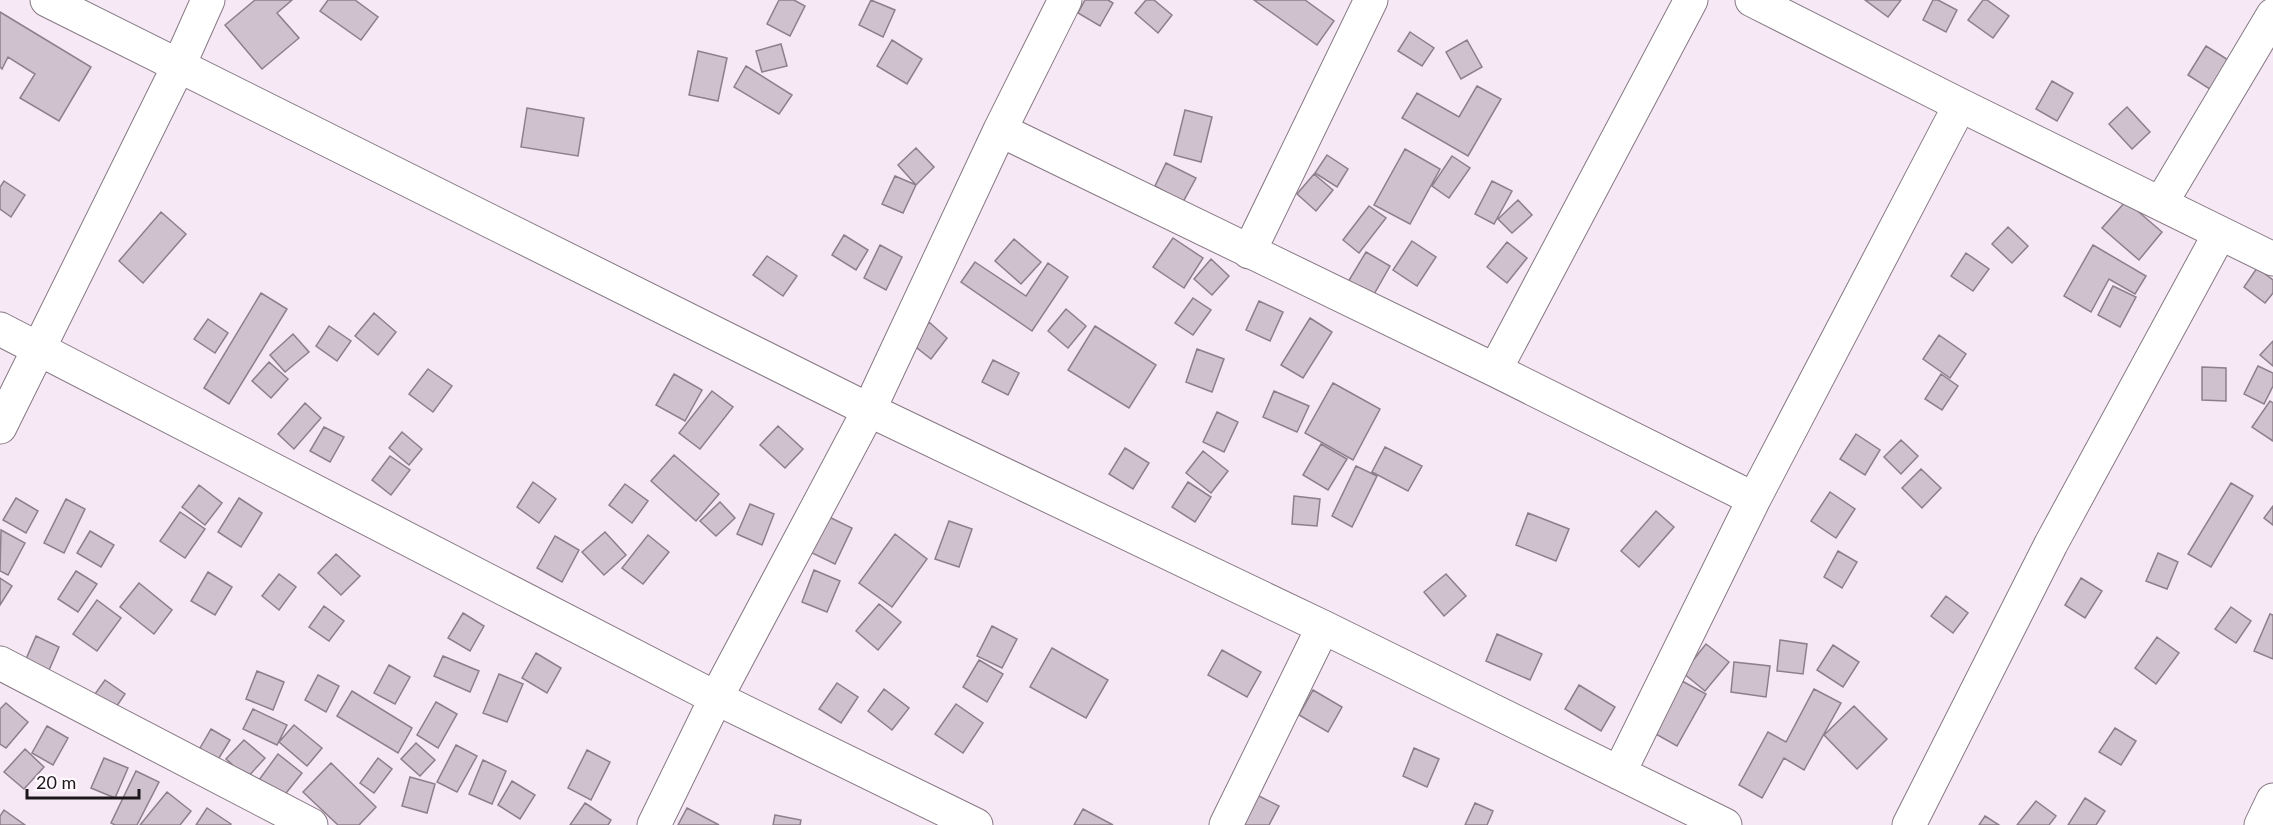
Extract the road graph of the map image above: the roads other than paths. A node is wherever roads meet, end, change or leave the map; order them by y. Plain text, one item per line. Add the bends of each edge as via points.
1 (47, 0) edge
2 (208, 0) edge
3 (1065, 0) edge
4 (1371, 0) edge
5 (1691, 0) edge
6 (1752, 0) edge
7 (2273, 15) edge
8 (179, 65) junction
9 (1960, 105) junction
10 (1000, 130) junction
11 (2161, 203) junction
12 (2220, 233) junction
13 (1249, 252) junction
14 (2273, 259) edge
15 (0, 329) edge
16 (38, 348) junction
17 (1494, 370) junction
18 (869, 410) junction
19 (0, 427) edge
20 (1754, 500) junction
21 (1323, 627) junction
22 (0, 663) edge
23 (716, 698) junction
24 (1618, 773) junction
25 (2273, 800) edge
26 (974, 824) edge
27 (310, 825) edge
28 (654, 825) edge
29 (1226, 825) edge
30 (1725, 825) edge
31 (1909, 825) edge
32 (2261, 825) edge

1 - 8 street
2 - 8 street
3 - 10 street
4 - 13 street
5 - 17 street
6 - 9 street
7 - 11 street
8 - 16 street
8 - 18 street
9 - 11 street
9 - 20 street
10 - 13 street
10 - 18 street
11 - 12 street
12 - 14 street
12 - 31 street via 2051,544
13 - 17 street
15 - 16 street
16 - 19 street
16 - 23 street
17 - 20 street
18 - 21 street
18 - 23 street
20 - 24 street
21 - 24 street
21 - 29 street
22 - 27 street
23 - 26 street
23 - 28 street
24 - 30 street
25 - 32 street

